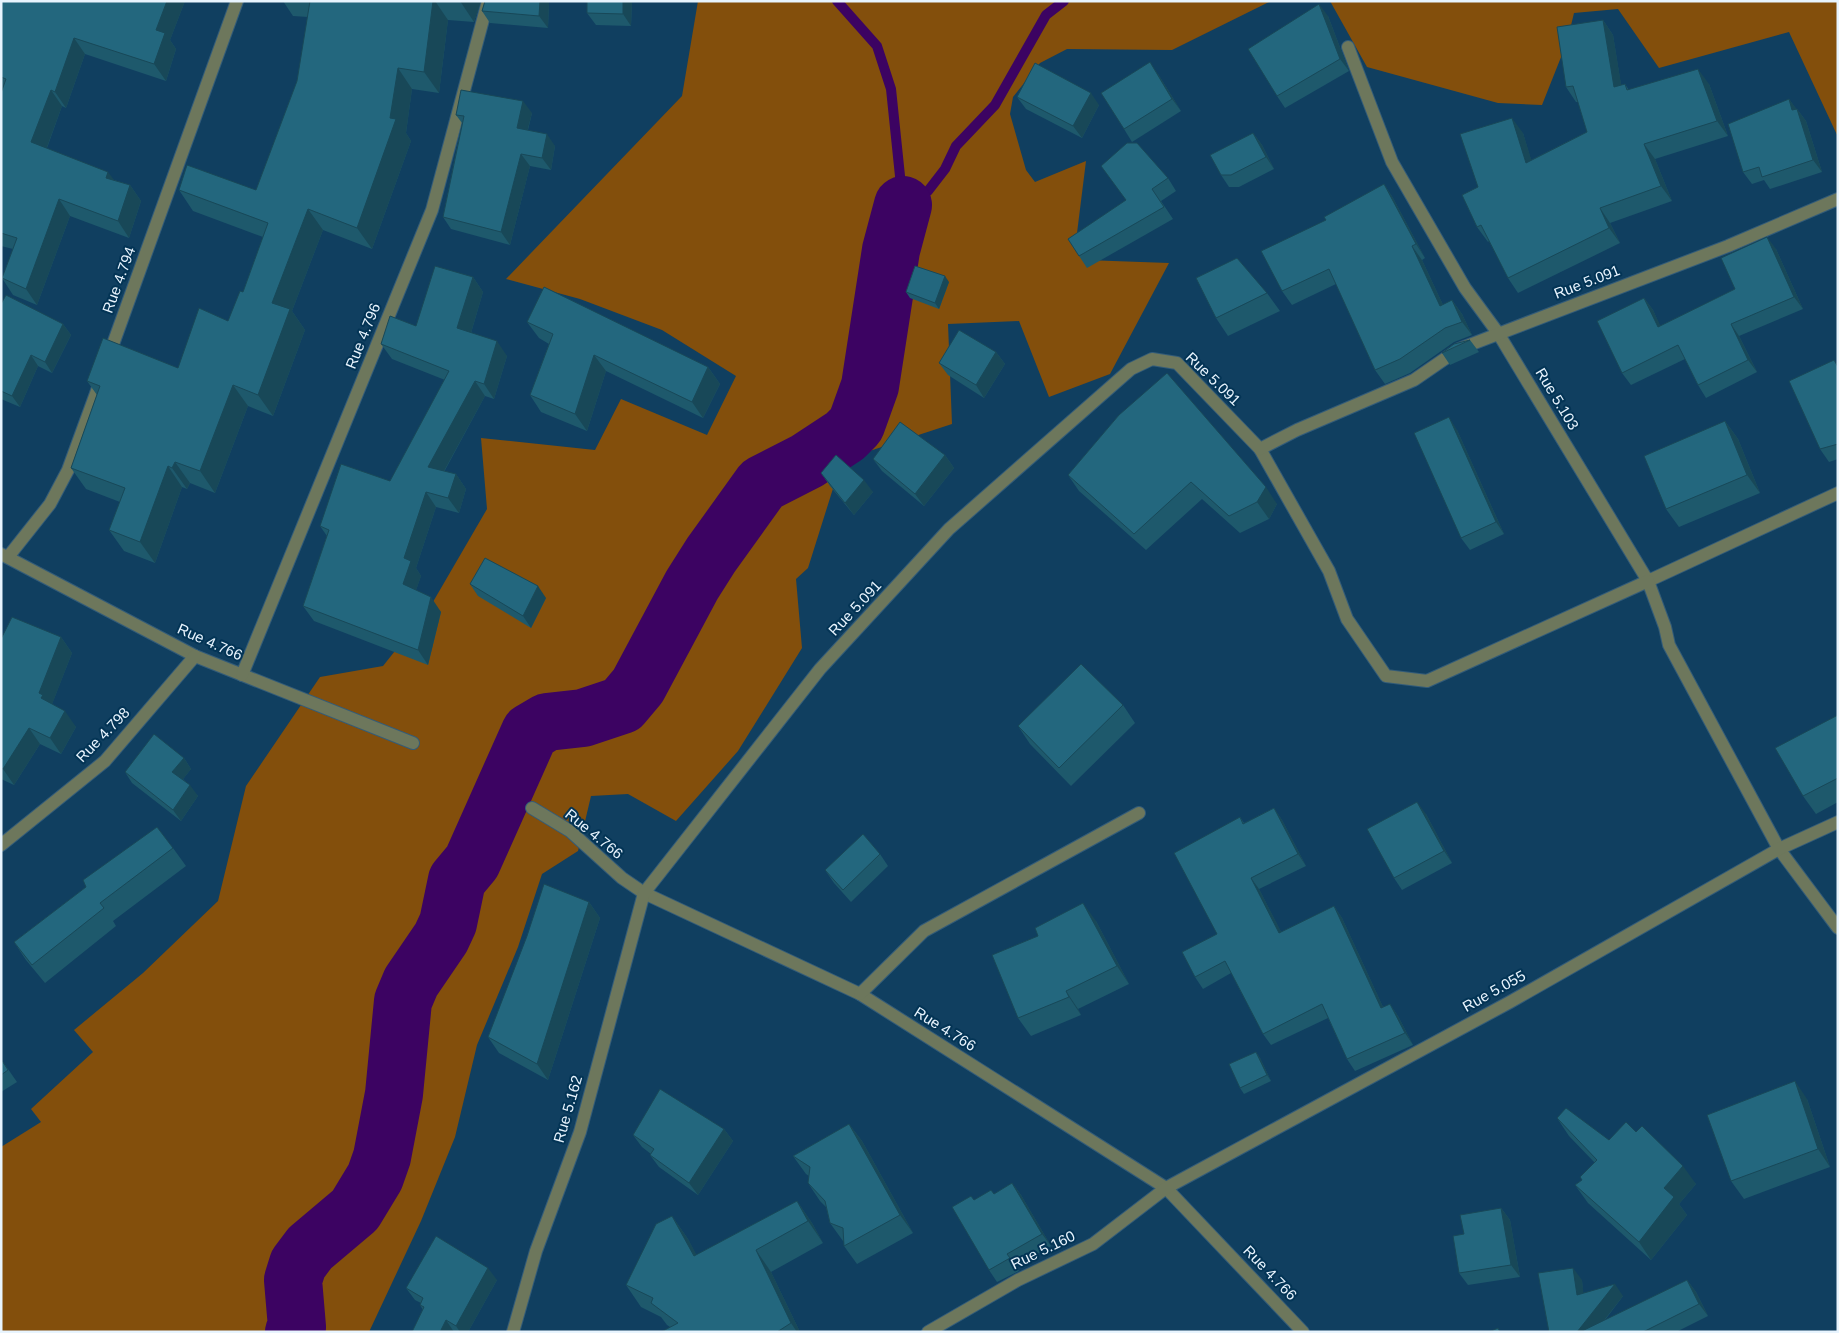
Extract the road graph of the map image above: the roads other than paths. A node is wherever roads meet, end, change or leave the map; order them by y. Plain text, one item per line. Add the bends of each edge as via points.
1 (237, 1) edge
2 (488, 1) edge
3 (1348, 47) dead end
4 (1838, 199) edge
5 (1498, 333) junction
6 (1260, 449) junction
7 (1838, 493) edge
8 (5, 555) edge
9 (1648, 581) junction
10 (195, 656) junction
11 (242, 674) junction
12 (413, 743) dead end
13 (532, 808) dead end
14 (1139, 813) dead end
15 (1838, 822) edge
16 (1, 845) edge
17 (1779, 849) junction
18 (644, 893) junction
19 (1838, 928) edge
20 (860, 994) junction
21 (1166, 1188) junction
22 (513, 1332) edge
23 (928, 1332) edge
24 (1303, 1332) edge

1 - 8 street, Rue 4.794 via 68,470 50,504
2 - 11 street, Rue 4.796 via 432,210
3 - 5 street, Rue 5.103 via 1392,162 1465,288
4 - 5 street, Rue 5.091 via 1728,246
5 - 6 street, Rue 5.091 via 1459,348 1414,380
5 - 9 street, Rue 5.103
6 - 9 street via 1329,571 1347,618 1386,676 1428,682
6 - 18 street, Rue 5.091 via 1177,363 1152,359 1130,369 949,529 820,669
7 - 9 street
8 - 10 street, Rue 4.766
9 - 17 street, Rue 5.103 via 1669,645
10 - 11 street, Rue 4.766
10 - 16 street, Rue 4.798 via 105,761
11 - 12 street, Rue 4.766
13 - 18 street, Rue 4.766 via 570,831 622,878
14 - 20 street via 924,931
15 - 17 street, Rue 5.055
17 - 19 street, Rue 5.103
17 - 21 street, Rue 5.055 via 1510,1002
18 - 20 street, Rue 4.766
18 - 22 street, Rue 5.162 via 580,1132 536,1251
20 - 21 street, Rue 4.766
21 - 23 street, Rue 5.160 via 1093,1244 1018,1280
21 - 24 street, Rue 4.766

